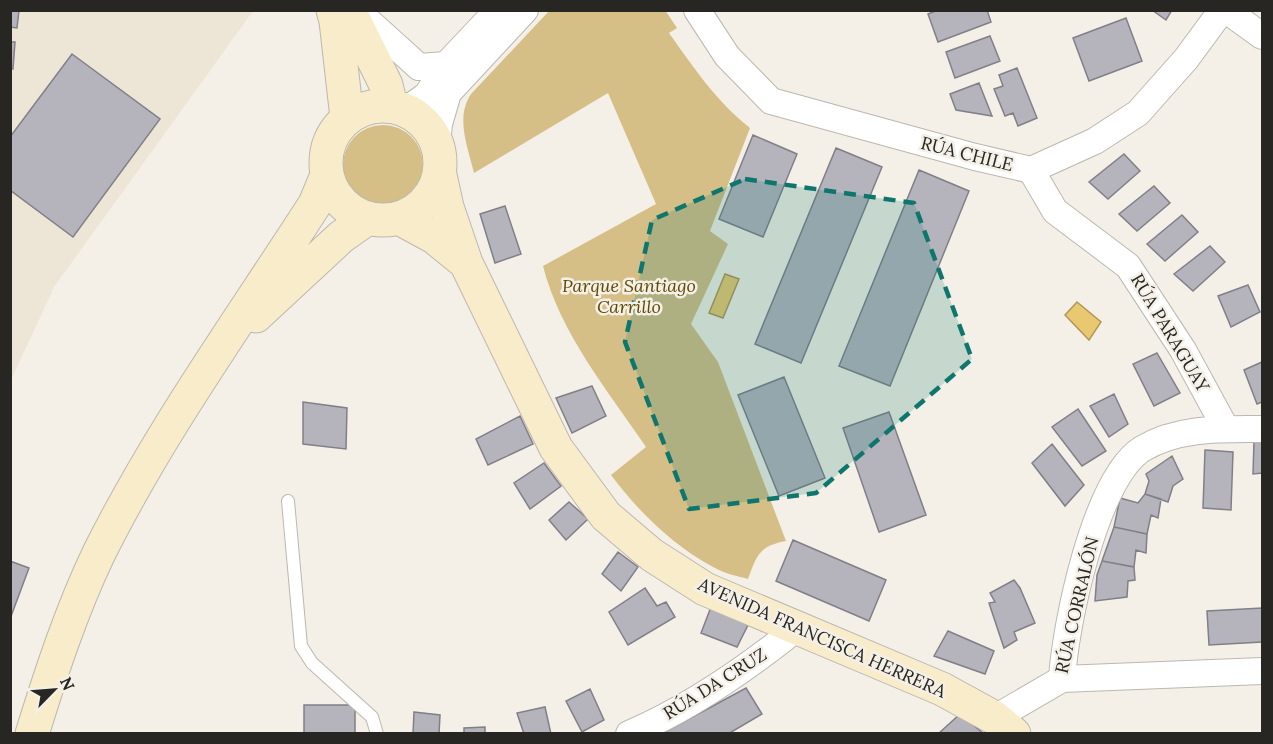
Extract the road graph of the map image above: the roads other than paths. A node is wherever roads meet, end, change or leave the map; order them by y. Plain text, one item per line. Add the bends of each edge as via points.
1 (333, 10) edge
2 (349, 10) edge
3 (356, 10) edge
4 (498, 10) edge
5 (525, 10) edge
6 (697, 10) edge
7 (1224, 10) edge
8 (1263, 36) edge
9 (446, 65) junction
10 (398, 108) junction
11 (347, 118) junction
12 (438, 159) junction
13 (1031, 170) junction
14 (327, 175) junction
15 (384, 218) junction
16 (466, 263) junction
17 (225, 343) junction
18 (1226, 429) junction
19 (1263, 429) edge
20 (288, 501) dead end
21 (797, 628) junction
22 (1263, 671) edge
23 (1062, 679) junction
24 (1004, 726) edge
25 (32, 734) edge
26 (377, 734) edge
27 (629, 734) edge

1 - 11 street
2 - 10 street
3 - 9 street via 419,68
4 - 9 street
5 - 12 street via 448,93 439,124
6 - 13 street, RÚA CHILE via 727,56 771,101
7 - 8 street
7 - 13 street, RÚA CHILE via 1138,113 1095,141
9 - 10 street via 427,95
10 - 11 street via 360,110
10 - 12 street via 419,118
11 - 14 street via 329,144
12 - 15 street via 426,202 414,212
12 - 16 street, AVENIDA FRANCISCA HERRERA via 447,207
13 - 18 street, RÚA PARAGUAY via 1055,211 1128,266 1183,350
14 - 15 street via 342,202
14 - 17 street via 315,204
15 - 16 street, AVENIDA FRANCISCA HERRERA via 434,237
15 - 17 street via 341,237
16 - 21 street, AVENIDA FRANCISCA HERRERA via 556,448 606,516 652,555 705,589
17 - 25 street via 163,436 98,556 52,669
18 - 19 street, RÚA CORRALÓN
18 - 23 street, RÚA CORRALÓN via 1181,433 1141,450 1118,474 1089,544
20 - 26 lane via 301,646 312,663 372,717
21 - 24 street, AVENIDA FRANCISCA HERRERA via 942,689
21 - 27 street, RÚA DA CRUZ via 709,691
22 - 23 street
23 - 24 street, RÚA CORRALÓN

